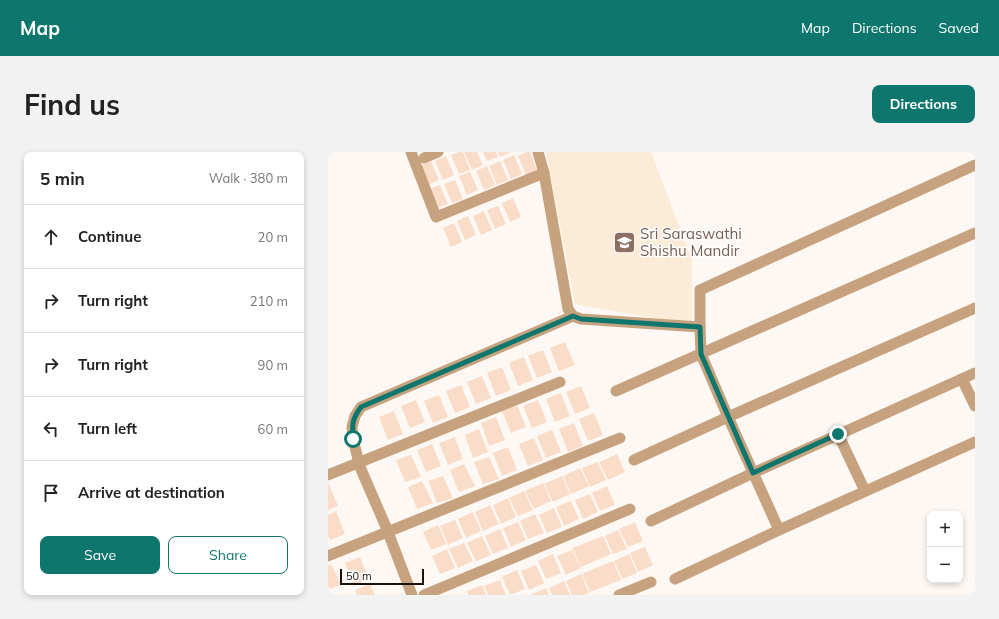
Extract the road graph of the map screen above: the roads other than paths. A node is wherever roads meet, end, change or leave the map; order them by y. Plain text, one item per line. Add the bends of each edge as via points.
1 (411, 152) edge
2 (438, 152) edge
3 (538, 152) edge
4 (424, 158) dead end
5 (975, 165) edge
6 (544, 173) junction
7 (975, 232) edge
8 (975, 308) edge
9 (573, 316) junction
10 (700, 327) junction
11 (701, 354) junction
12 (975, 373) edge
13 (962, 379) junction
14 (560, 382) dead end
15 (616, 391) dead end
16 (975, 406) edge
17 (728, 417) junction
18 (838, 434) junction
19 (620, 438) dead end
20 (975, 442) edge
21 (634, 460) dead end
22 (359, 462) junction
23 (753, 473) junction
24 (328, 475) edge
25 (864, 491) junction
26 (630, 509) dead end
27 (651, 521) dead end
28 (779, 530) junction
29 (388, 532) junction
30 (328, 556) edge
31 (675, 579) dead end
32 (651, 582) dead end
33 (412, 595) edge
34 (424, 595) edge
35 (619, 595) edge

1 - 6 street via 436,217
2 - 4 street
3 - 6 street
5 - 10 street via 700,290
6 - 9 street via 568,309
7 - 11 street
8 - 17 street
9 - 10 street via 581,319
9 - 22 street via 361,407 352,427
10 - 11 street
11 - 15 street
11 - 17 street
12 - 13 street
13 - 16 street
13 - 18 street
14 - 22 street
17 - 21 street
17 - 23 street
18 - 23 street
18 - 25 street
19 - 29 street
20 - 25 street
22 - 24 street
22 - 29 street
23 - 27 street
23 - 28 street
25 - 28 street
26 - 34 street
28 - 31 street
29 - 30 street
29 - 33 street
32 - 35 street

